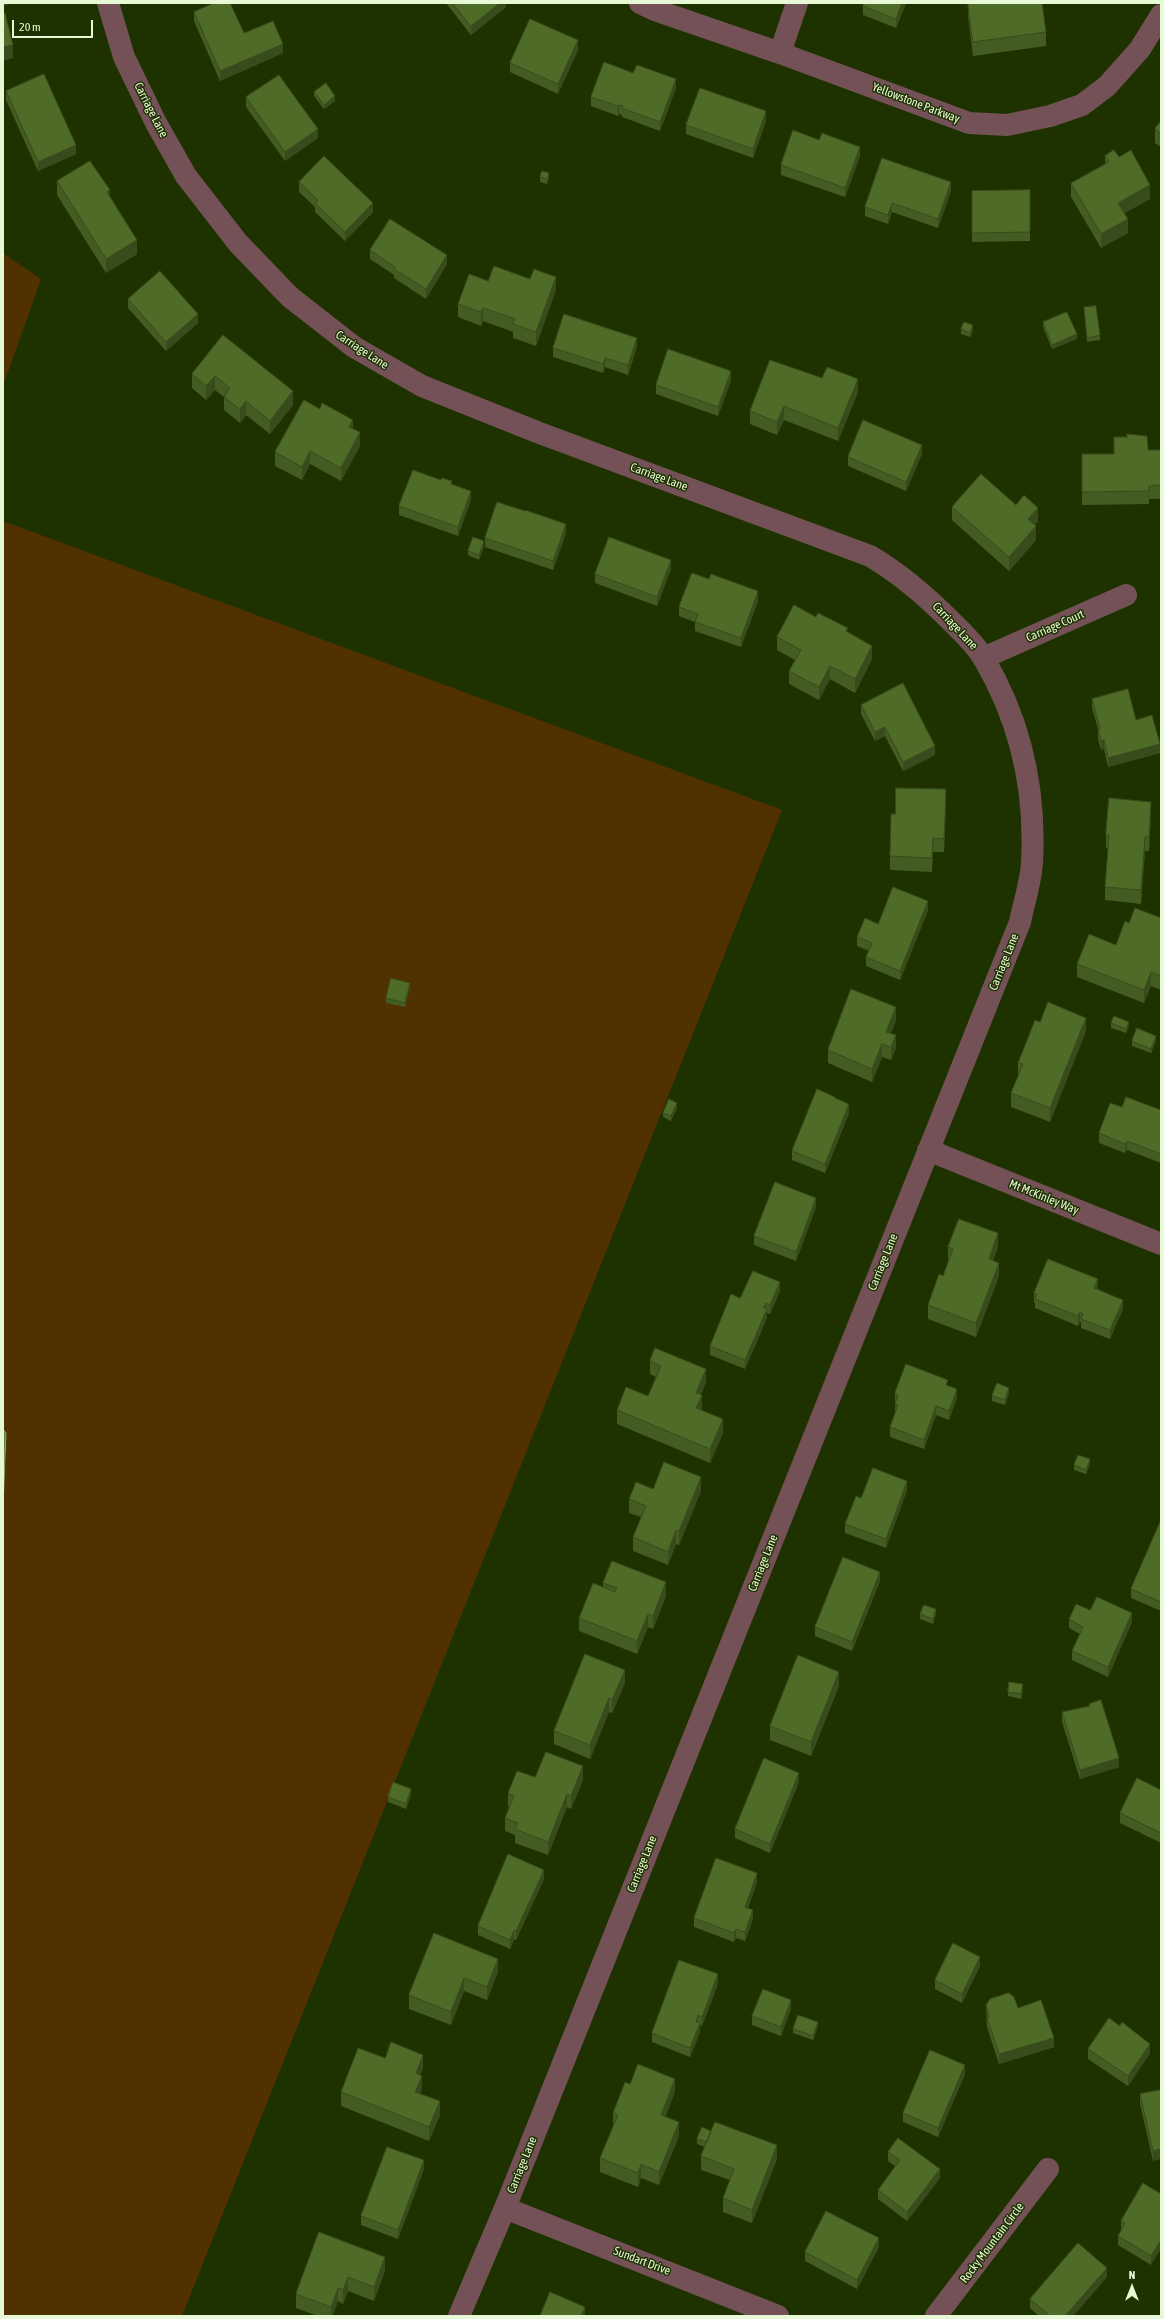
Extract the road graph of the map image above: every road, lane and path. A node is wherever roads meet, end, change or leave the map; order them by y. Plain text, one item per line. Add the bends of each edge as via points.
1 (108, 3) edge
2 (640, 3) edge
3 (797, 3) edge
4 (1161, 15) edge
5 (780, 53) junction
6 (1126, 595) dead end
7 (984, 658) junction
8 (928, 1150) junction
9 (1161, 1244) edge
10 (1048, 2169) dead end
11 (505, 2208) junction
12 (459, 2316) edge
13 (778, 2316) edge
14 (936, 2316) edge

1 - 7 street, Carriage Lane via 124,57 156,123 186,176 238,243 290,297 354,347 422,386 537,432 870,556 895,570 923,592
2 - 5 street, Yellowstone Parkway
3 - 5 street
4 - 5 street, Yellowstone Parkway via 1140,49 1112,81 1082,105 1050,116 1007,125 968,123
6 - 7 street, Carriage Court
7 - 8 street, Carriage Lane via 1010,712 1029,773 1032,864 1020,922
8 - 9 street, Mt McKinley Way
8 - 11 street, Carriage Lane
10 - 14 street, Rocky Mountain Circle
11 - 12 street, Carriage Lane
11 - 13 street, Sundart Drive

